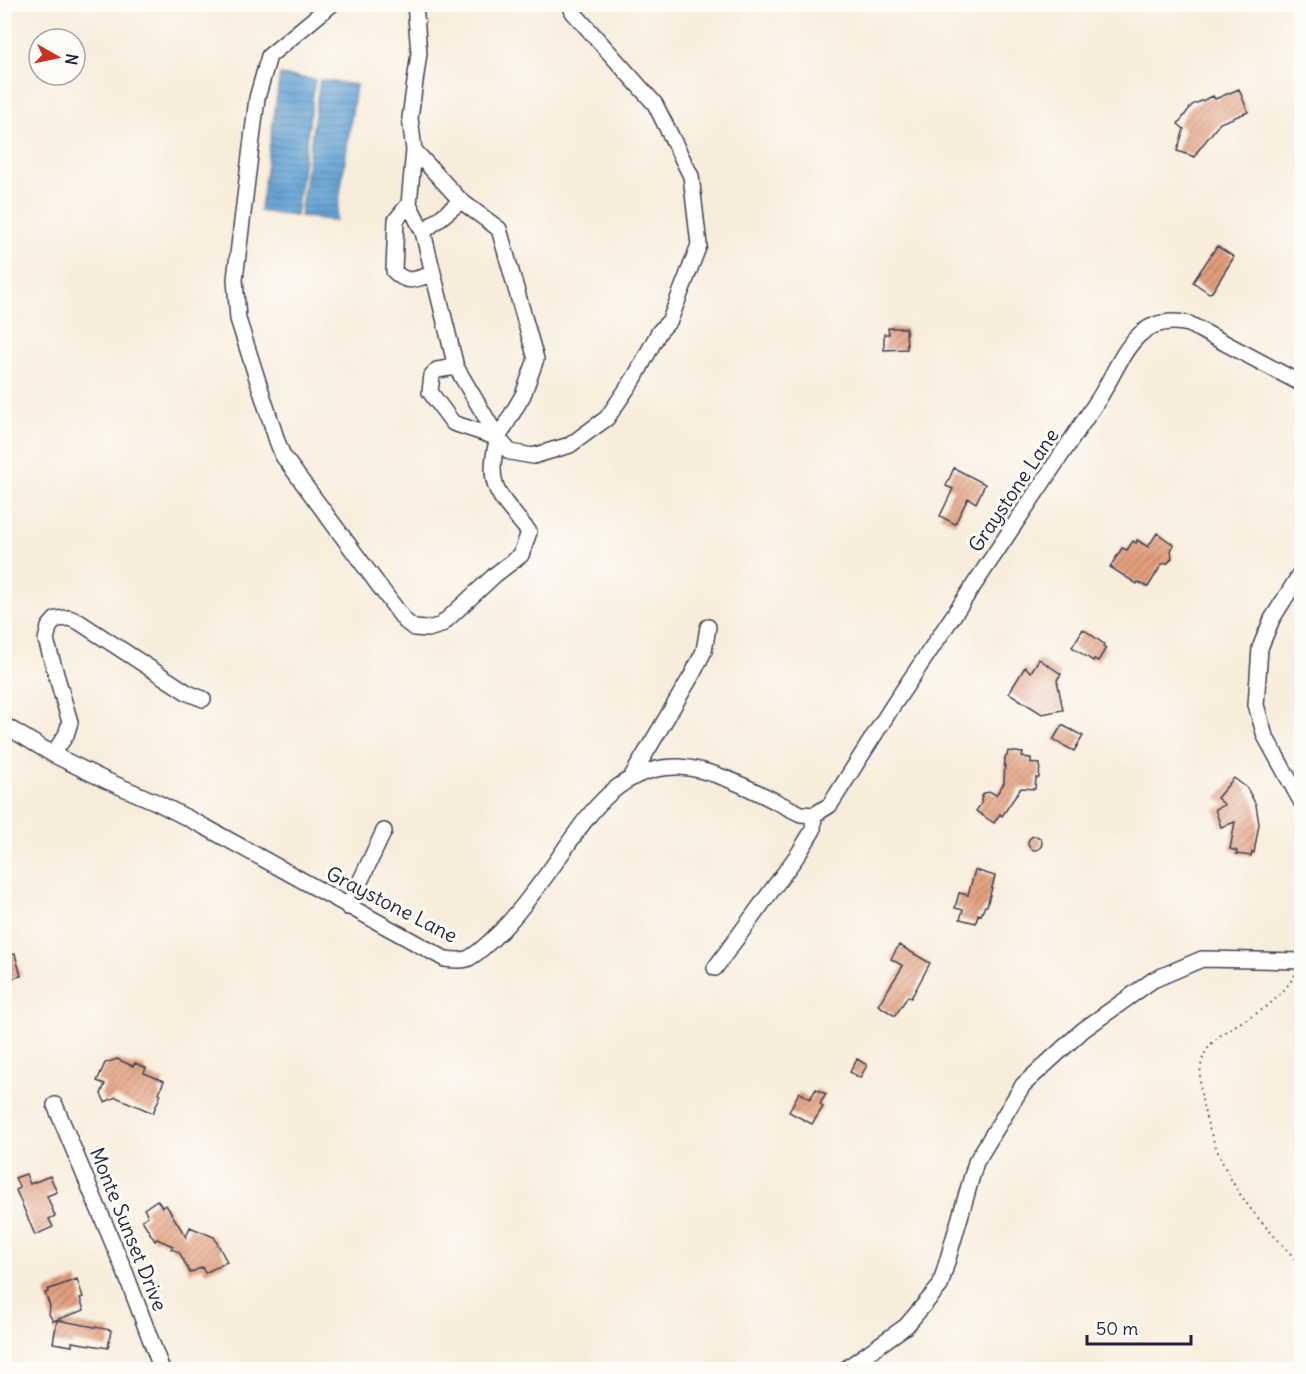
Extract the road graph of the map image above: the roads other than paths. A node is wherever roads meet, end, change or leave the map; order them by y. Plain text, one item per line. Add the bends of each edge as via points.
1 (332, 4) edge
2 (415, 4) edge
3 (570, 4) edge
4 (414, 150) junction
5 (461, 201) junction
6 (409, 204) junction
7 (423, 232) junction
8 (432, 274) junction
9 (456, 367) junction
10 (1302, 384) edge
11 (498, 438) junction
12 (1302, 571) edge
13 (708, 627) dead end
14 (203, 699) dead end
15 (4, 725) edge
16 (53, 754) junction
17 (632, 776) junction
18 (1302, 803) edge
19 (814, 815) junction
20 (384, 831) dead end
21 (348, 907) junction
22 (1299, 967) edge
23 (715, 968) dead end
24 (55, 1105) dead end
25 (162, 1370) edge
26 (844, 1370) edge

1 - 11 street via 269,56 257,98 235,279 238,319 284,456 414,628 441,625 520,555 529,532 495,489 491,473
2 - 4 street via 419,53 410,118
3 - 11 street via 655,104 691,176 699,244 670,320 607,418 570,445 533,456 510,452
4 - 5 street
4 - 6 street
5 - 7 street
5 - 11 street via 499,229 536,359 523,395
6 - 7 street
6 - 8 street via 396,220 394,271 401,278 412,280
7 - 8 street
8 - 9 street
9 - 11 street
9 - 11 street via 437,370 432,375 430,392 453,423
10 - 19 street, Graystone Lane via 1189,324 1172,320 1145,329 1126,350 1098,400 830,805
12 - 18 street via 1260,648 1256,705 1265,736
13 - 17 street via 704,651 692,675
14 - 16 street via 79,622 57,619 49,627 46,640 70,722
15 - 16 street, Graystone Lane
16 - 21 street, Graystone Lane via 156,802
17 - 19 street, Graystone Lane via 664,768 698,770 801,814
17 - 21 street, Graystone Lane via 595,808 526,902 486,945 468,958 444,959
19 - 23 street via 813,830 799,853
20 - 21 street
22 - 26 street via 1202,959 1153,980 1083,1030 1023,1085 976,1162 940,1286 906,1326
24 - 25 street, Monte Sunset Drive via 126,1272

